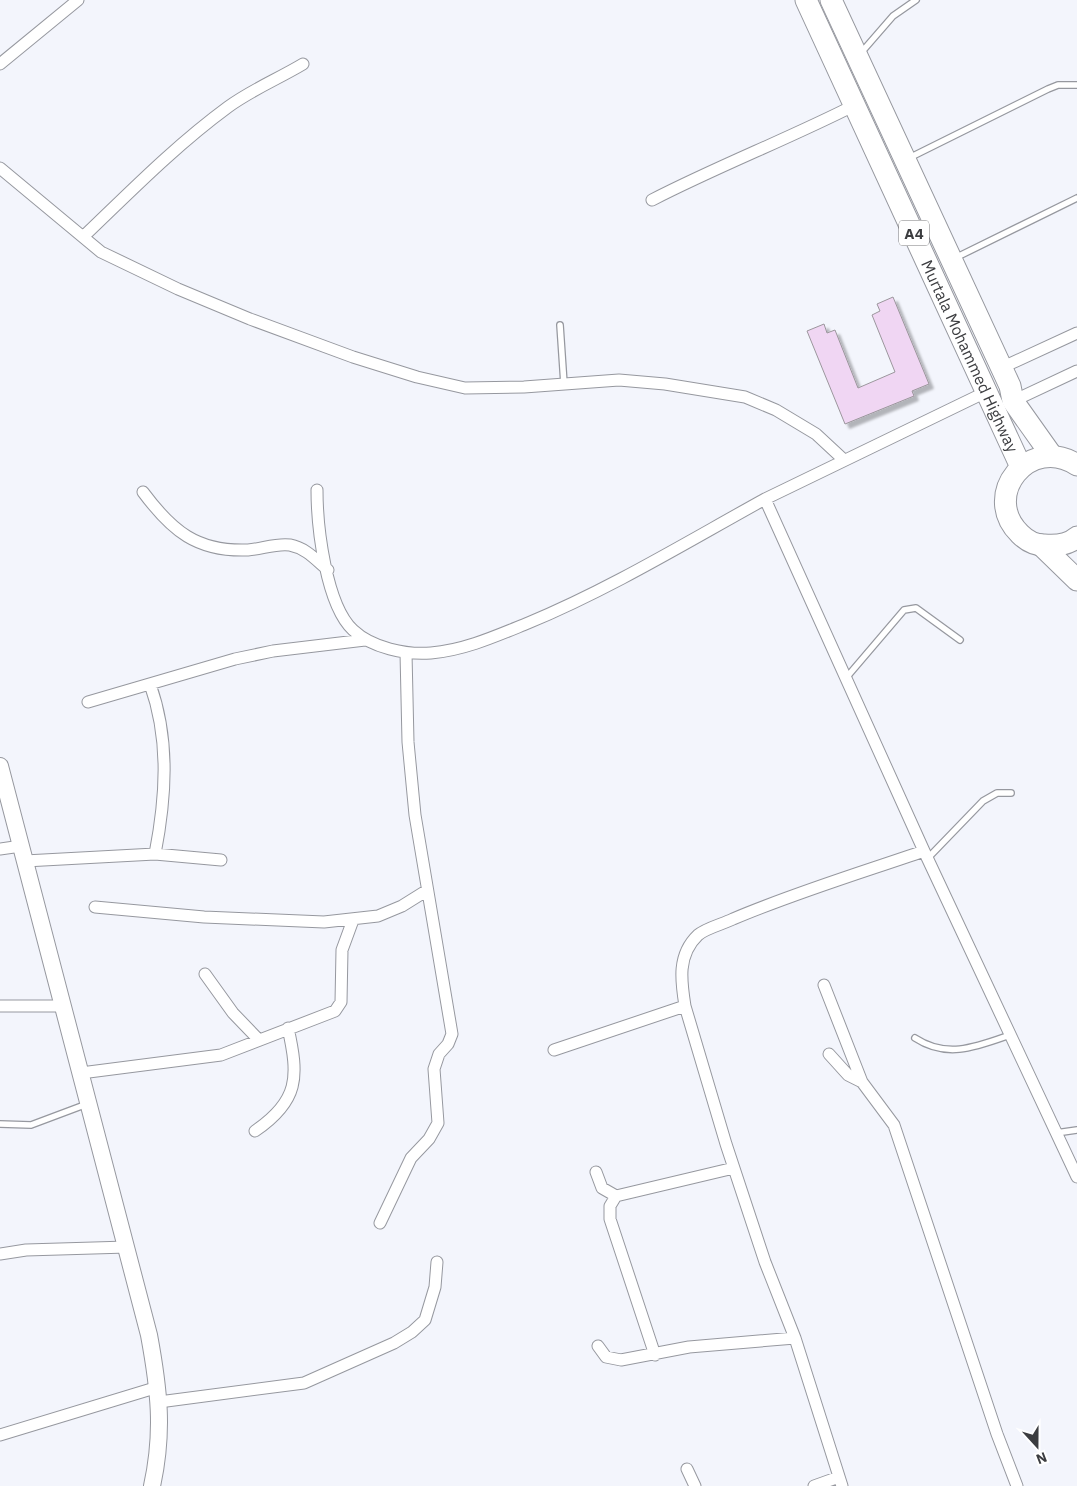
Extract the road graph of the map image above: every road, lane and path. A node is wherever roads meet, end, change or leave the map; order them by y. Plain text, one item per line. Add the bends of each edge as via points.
1 (78, 0) edge
2 (806, 0) edge
3 (831, 0) edge
4 (916, 0) edge
5 (65, 4) edge
6 (857, 57) junction
7 (0, 64) edge
8 (303, 64) dead end
9 (1077, 85) edge
10 (855, 106) junction
11 (905, 160) junction
12 (0, 168) edge
13 (1077, 198) edge
14 (652, 200) dead end
15 (83, 237) junction
16 (951, 260) junction
17 (560, 325) dead end
18 (1077, 333) edge
19 (1001, 368) junction
20 (1077, 370) edge
21 (564, 384) junction
22 (986, 392) junction
23 (1013, 401) junction
24 (844, 460) junction
25 (1069, 460) edge
26 (1021, 467) junction
27 (317, 490) dead end
28 (143, 492) dead end
29 (765, 498) junction
30 (1077, 537) edge
31 (1041, 545) junction
32 (328, 570) junction
33 (1077, 580) edge
34 (365, 640) junction
35 (960, 640) dead end
36 (406, 653) junction
37 (846, 678) junction
38 (150, 684) junction
39 (88, 702) dead end
40 (0, 766) edge
41 (1011, 793) dead end
42 (0, 849) edge
43 (23, 854) junction
44 (155, 854) junction
45 (926, 855) junction
46 (220, 860) dead end
47 (426, 891) junction
48 (95, 908) dead end
49 (354, 920) junction
50 (205, 974) dead end
51 (824, 985) dead end
52 (0, 1006) edge
53 (63, 1006) junction
54 (685, 1006) junction
55 (288, 1028) junction
56 (1010, 1035) junction
57 (914, 1038) dead end
58 (259, 1040) junction
59 (554, 1050) dead end
60 (829, 1054) dead end
61 (81, 1073) junction
62 (862, 1082) junction
63 (89, 1103) junction
64 (0, 1124) edge
65 (1077, 1130) edge
66 (255, 1131) dead end
67 (1056, 1133) junction
68 (734, 1168) junction
69 (596, 1172) dead end
70 (1077, 1178) edge
71 (616, 1196) junction
72 (380, 1223) dead end
73 (127, 1247) junction
74 (0, 1254) edge
75 (437, 1262) dead end
76 (794, 1338) junction
77 (598, 1346) dead end
78 (655, 1355) junction
79 (159, 1395) junction
80 (0, 1435) edge
81 (687, 1469) dead end
82 (841, 1482) edge
83 (152, 1486) edge
84 (695, 1486) edge
85 (814, 1486) edge
86 (1018, 1486) edge

1 - 5 street
2 - 10 highway, Murtala Mohammed Highway / A4
3 - 6 highway, Murtala Mohammed Highway / A4
4 - 6 lane via 894,16
5 - 7 street
6 - 11 highway, Murtala Mohammed Highway / A4
8 - 15 street via 227,107 164,160
9 - 11 lane via 1048,89
10 - 14 street
10 - 22 highway, Murtala Mohammed Highway / A4
11 - 16 highway, Murtala Mohammed Highway / A4
12 - 15 street
13 - 16 lane
15 - 21 street via 101,252 187,292 315,343 408,374 464,388
16 - 19 highway, Murtala Mohammed Highway / A4
17 - 21 lane
18 - 19 street
19 - 23 highway, Murtala Mohammed Highway / A4
20 - 23 street
21 - 24 street via 619,380 745,396 816,434
22 - 24 street
22 - 26 highway, Murtala Mohammed Highway / A4
23 - 25 highway, Murtala Mohammed Highway / A4
24 - 29 street
25 - 26 highway, A4 via 1036,458
26 - 31 highway via 1010,480 1007,512 1014,527 1026,539
27 - 32 street via 317,514
28 - 32 street via 162,518 179,533 230,550 290,545 308,552
29 - 36 street via 642,568 557,611 486,641 430,653
29 - 37 street
30 - 31 highway via 1058,546
31 - 33 highway
32 - 34 street via 336,606 344,620
34 - 36 street
34 - 38 street via 235,658
35 - 37 lane via 912,607 904,610
36 - 47 street via 408,742
37 - 45 street
38 - 39 street
38 - 44 street via 157,704 165,755 162,818
40 - 43 main road
41 - 45 lane via 997,793 983,801
42 - 43 street
43 - 44 street
43 - 53 main road
44 - 46 street
45 - 54 street via 743,915 699,934 682,964
45 - 56 street
47 - 49 street via 378,916
47 - 72 street via 452,1034 434,1068 438,1123 429,1139 411,1158
48 - 49 street via 288,922
49 - 55 street via 342,950 341,1002 335,1011
50 - 58 street via 233,1013
51 - 62 street
52 - 53 street
53 - 61 main road
54 - 59 street
54 - 68 street
55 - 58 street
55 - 66 street via 295,1062 290,1095 281,1111
56 - 57 lane via 962,1050 929,1048
56 - 67 street
58 - 61 street via 221,1055
60 - 62 street via 848,1075
61 - 63 main road
62 - 86 street via 894,1124 997,1434
63 - 64 lane via 31,1125
63 - 73 main road
65 - 67 lane
67 - 70 street
68 - 71 street
68 - 76 street
69 - 71 street via 602,1188
71 - 78 street via 610,1206 610,1219
73 - 74 street via 26,1250
73 - 79 main road via 149,1335
75 - 79 street via 435,1286 425,1320 394,1343 304,1383
76 - 78 street via 689,1346
76 - 82 street
77 - 78 street via 611,1360
79 - 80 street
79 - 83 main road via 158,1457
81 - 84 street
82 - 85 street

